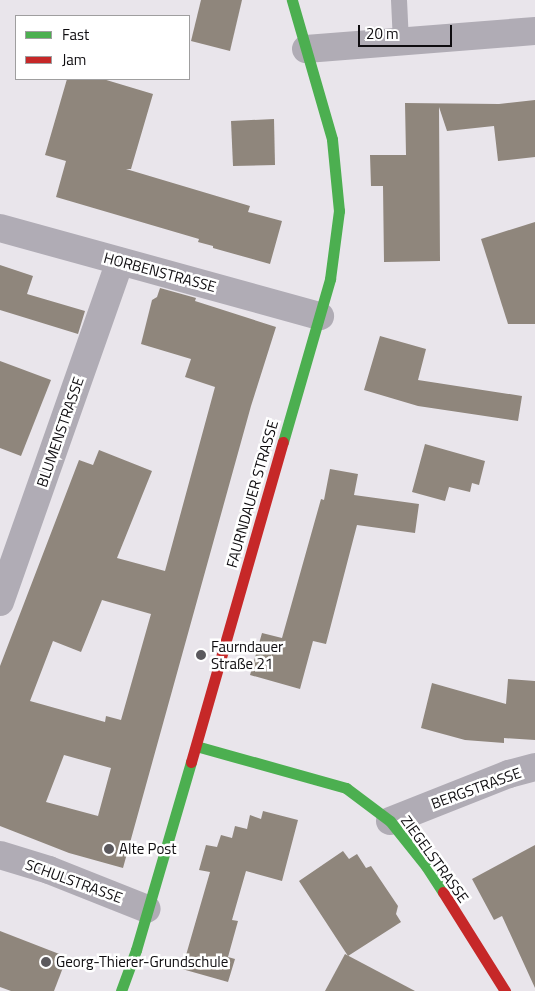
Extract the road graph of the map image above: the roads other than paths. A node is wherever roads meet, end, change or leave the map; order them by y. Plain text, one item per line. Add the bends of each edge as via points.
1 (292, 0) edge
2 (399, 0) edge
3 (535, 32) edge
4 (401, 42) junction
5 (306, 49) junction
6 (0, 228) edge
7 (120, 261) junction
8 (320, 316) junction
9 (3, 585) edge
10 (196, 746) junction
11 (535, 767) edge
12 (390, 821) junction
13 (0, 855) edge
14 (147, 909) junction
15 (121, 991) edge
16 (505, 991) edge

1 - 5 street, FAURNDAUER STRASSE
2 - 4 lane
3 - 4 street
4 - 5 street
5 - 8 street, FAURNDAUER STRASSE via 332,139 339,211 330,279
6 - 7 street, HORBENSTRASSE
7 - 8 street, HORBENSTRASSE
7 - 9 street, BLUMENSTRASSE
8 - 10 street, FAURNDAUER STRASSE
10 - 12 street, ZIEGELSTRASSE via 346,788
10 - 14 street, FAURNDAUER STRASSE
11 - 12 street, BERGSTRASSE via 509,774
12 - 16 street, ZIEGELSTRASSE via 426,866
13 - 14 street, SCHULSTRASSE via 49,870
14 - 15 street, FAURNDAUER STRASSE

